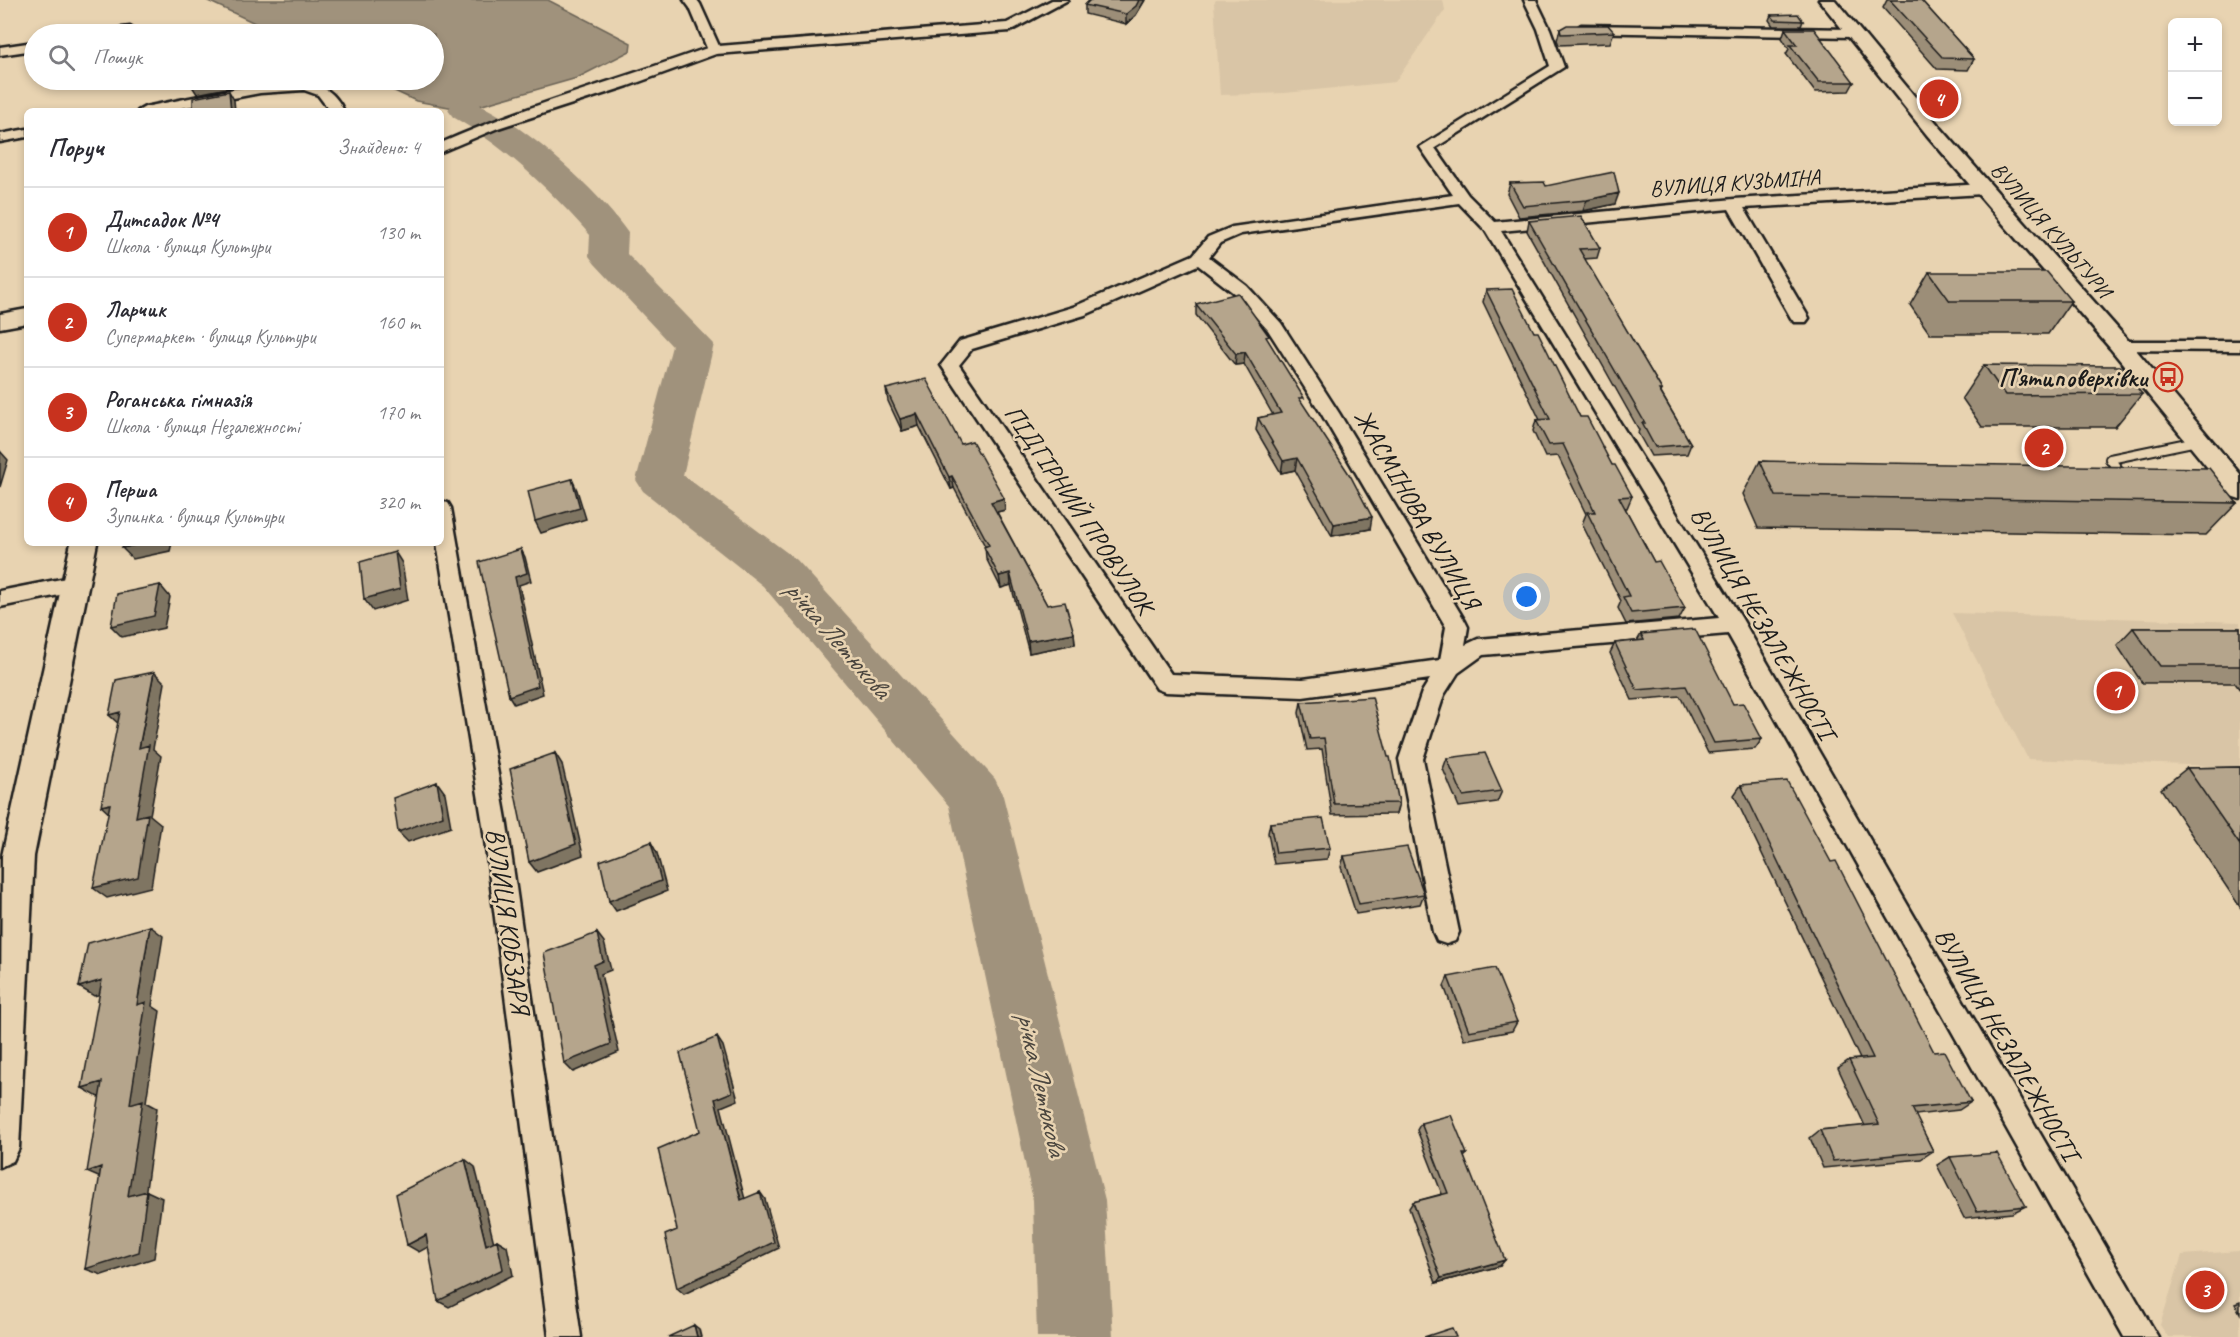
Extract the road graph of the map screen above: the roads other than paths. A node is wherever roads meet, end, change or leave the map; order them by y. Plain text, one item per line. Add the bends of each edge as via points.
1 (690, 0) edge
2 (1530, 0) edge
3 (1827, 0) edge
4 (1060, 2) edge
5 (1556, 29) junction
6 (1852, 33) junction
7 (24, 47) edge
8 (714, 50) junction
9 (0, 51) edge
10 (259, 90) edge
11 (319, 90) edge
12 (161, 108) edge
13 (336, 108) edge
14 (24, 134) edge
15 (0, 138) edge
16 (444, 147) edge
17 (1983, 189) junction
18 (1463, 198) junction
19 (1734, 204) junction
20 (1491, 227) junction
21 (1200, 258) junction
22 (24, 317) edge
23 (1800, 318) dead end
24 (0, 321) edge
25 (2121, 346) junction
26 (2240, 346) edge
27 (2197, 441) junction
28 (2112, 477) edge
29 (2240, 490) edge
30 (444, 525) edge
31 (83, 546) edge
32 (76, 584) junction
33 (0, 599) edge
34 (1734, 625) junction
35 (1450, 667) junction
36 (9, 858) edge
37 (1446, 932) dead end
38 (0, 1148) edge
39 (565, 1337) edge
40 (2142, 1337) edge

1 - 8 street
2 - 5 street, ВУЛИЦЯ НЕЗАЛЕЖНОСТІ
3 - 6 street, ВУЛИЦЯ КУЛЬТУРИ
4 - 8 street via 1010,27
5 - 6 street
5 - 18 street, ВУЛИЦЯ НЕЗАЛЕЖНОСТІ via 1557,67 1427,147
6 - 17 street, ВУЛИЦЯ КУЛЬТУРИ
7 - 9 street
8 - 16 street via 493,125
10 - 12 street
11 - 13 street
14 - 15 street
17 - 19 street, ВУЛИЦЯ КУЗЬМІНА
17 - 25 street, ВУЛИЦЯ КУЛЬТУРИ
18 - 20 street, ВУЛИЦЯ НЕЗАЛЕЖНОСТІ
18 - 21 street via 1238,230 1214,240
19 - 20 street, ВУЛИЦЯ КУЗЬМІНА
19 - 23 street
20 - 34 street, ВУЛИЦЯ НЕЗАЛЕЖНОСТІ
21 - 35 street, ЖАСМІНОВА ВУЛИЦЯ via 1241,290 1275,327 1330,413 1457,627
21 - 35 street, ПІДГІРНИЙ ПРОВУЛОК via 1079,311 966,345 950,365 1165,683 1303,688
22 - 24 street
25 - 26 street
25 - 27 street, ВУЛИЦЯ КУЛЬТУРИ
27 - 28 lane via 2110,459 2123,476
27 - 29 street, ВУЛИЦЯ КУЛЬТУРИ
30 - 39 street, ВУЛИЦЯ КОБЗАРЯ via 495,825
31 - 32 street
32 - 33 street
32 - 36 street
34 - 35 street via 1478,646
34 - 40 street, ВУЛИЦЯ НЕЗАЛЕЖНОСТІ
35 - 37 street, ЖАСМІНОВА ВУЛИЦЯ via 1433,692 1411,759
36 - 38 street

